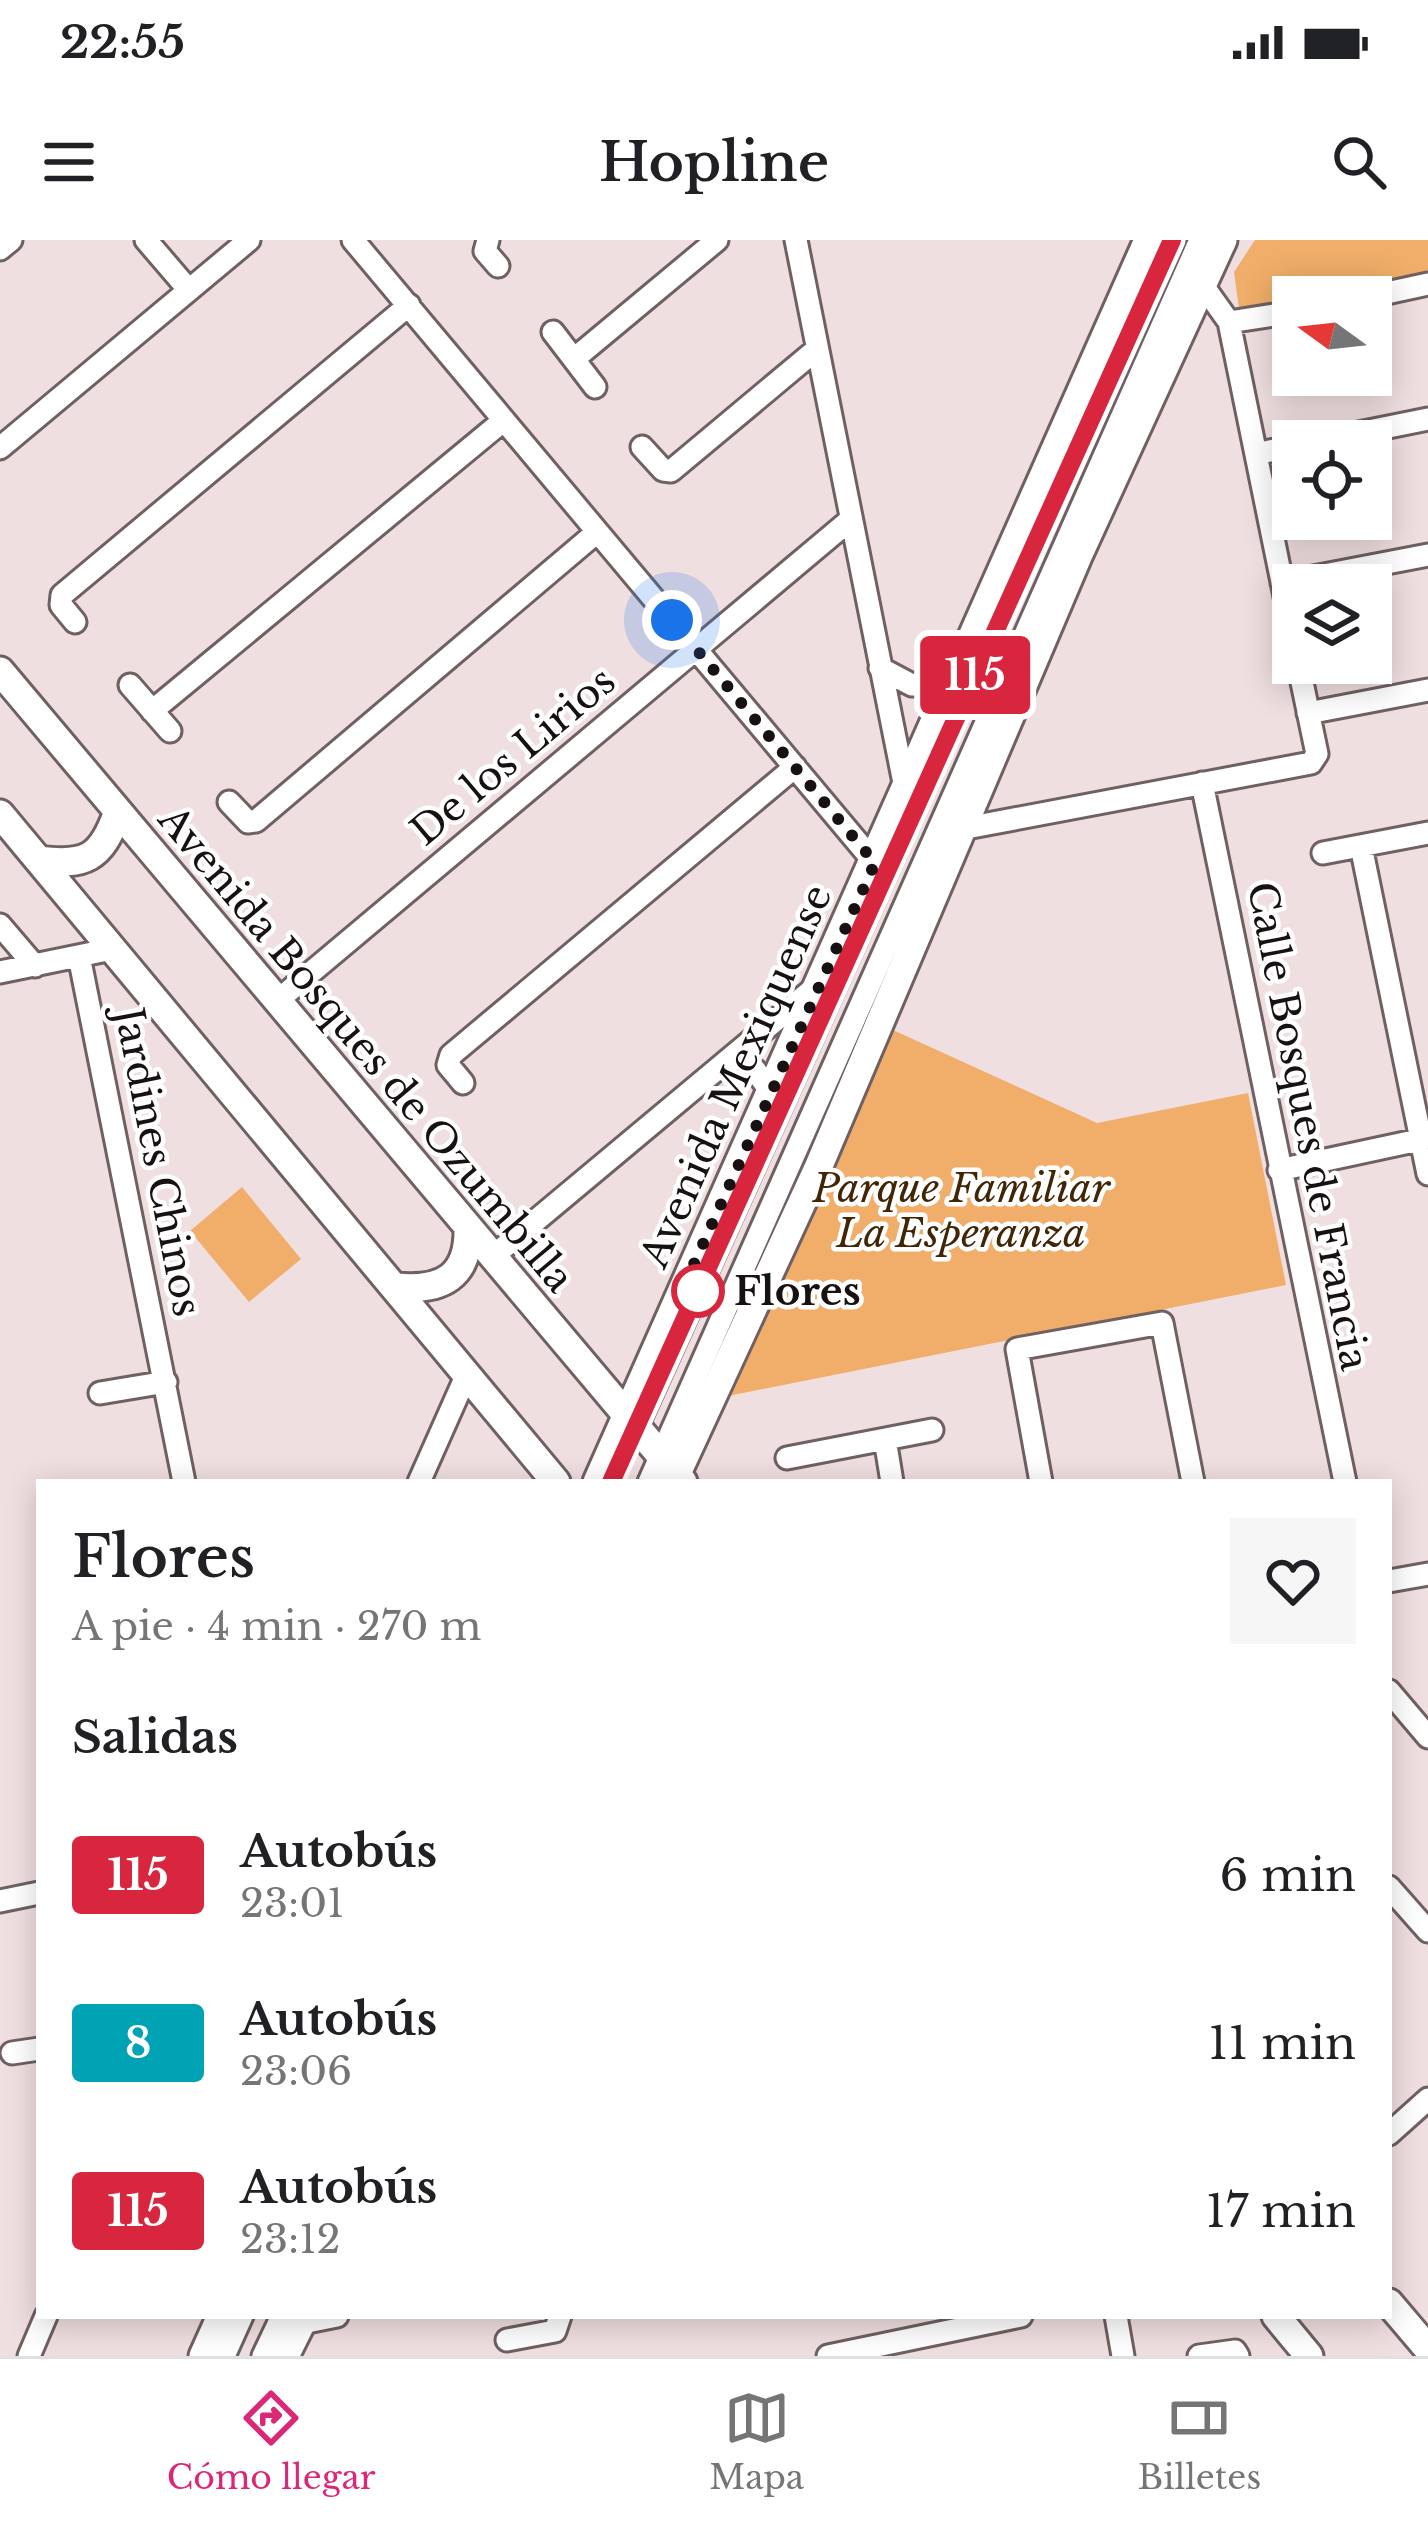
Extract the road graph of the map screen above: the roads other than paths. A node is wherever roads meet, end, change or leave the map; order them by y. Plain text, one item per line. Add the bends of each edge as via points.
1 (11, 240) edge
2 (146, 240) edge
3 (249, 240) edge
4 (353, 240) edge
5 (488, 240) edge
6 (717, 240) edge
7 (796, 240) edge
8 (1199, 240) edge
9 (1223, 240) edge
10 (1161, 242) edge
11 (0, 249) edge
12 (498, 266) dead end
13 (1196, 275) junction
14 (1428, 284) edge
15 (188, 289) junction
16 (1392, 292) edge
17 (409, 304) junction
18 (1272, 315) edge
19 (1229, 322) junction
20 (553, 332) dead end
21 (817, 349) junction
22 (574, 359) junction
23 (595, 387) dead end
24 (1428, 419) edge
25 (504, 420) junction
26 (1392, 426) edge
27 (642, 447) dead end
28 (0, 448) edge
29 (1272, 451) edge
30 (1256, 454) junction
31 (850, 520) junction
32 (597, 532) junction
33 (1428, 555) edge
34 (1278, 564) edge
35 (1381, 564) edge
36 (75, 622) dead end
37 (697, 649) junction
38 (880, 668) junction
39 (0, 671) edge
40 (956, 679) junction
41 (1303, 684) edge
42 (130, 686) dead end
43 (1428, 690) edge
44 (152, 711) junction
45 (1309, 713) junction
46 (170, 731) dead end
47 (795, 767) junction
48 (1202, 784) junction
49 (906, 793) junction
50 (230, 802) dead end
51 (0, 814) edge
52 (117, 814) junction
53 (961, 829) junction
54 (1428, 833) edge
55 (1360, 846) junction
56 (1323, 853) dead end
57 (39, 860) junction
58 (875, 863) junction
59 (0, 925) edge
60 (112, 949) junction
61 (79, 956) junction
62 (34, 965) junction
63 (0, 972) edge
64 (820, 983) junction
65 (277, 1001) junction
66 (732, 1057) junction
67 (463, 1083) dead end
68 (771, 1092) junction
69 (1424, 1139) edge
70 (1279, 1170) junction
71 (1428, 1174) edge
72 (468, 1228) junction
73 (491, 1258) junction
74 (397, 1287) junction
75 (467, 1374) junction
76 (166, 1382) junction
77 (100, 1393) dead end
78 (631, 1423) junction
79 (932, 1430) dead end
80 (885, 1439) junction
81 (788, 1458) dead end
82 (668, 1475) edge
83 (183, 1479) edge
84 (420, 1479) edge
85 (554, 1479) edge
86 (600, 1479) edge
87 (612, 1479) edge
88 (892, 1479) edge
89 (1040, 1479) edge
90 (1191, 1479) edge
91 (1344, 1479) edge
92 (1428, 1574) edge
93 (1392, 1580) edge
94 (1392, 1695) edge
95 (1428, 1737) edge
96 (1392, 1890) edge
97 (36, 1894) edge
98 (0, 1901) edge
99 (1428, 1931) edge
100 (36, 2049) edge
101 (12, 2053) dead end
102 (1428, 2099) edge
103 (1392, 2131) edge
104 (1392, 2307) edge
105 (45, 2319) edge
106 (220, 2319) edge
107 (241, 2319) edge
108 (295, 2319) edge
109 (296, 2319) edge
110 (559, 2319) edge
111 (1007, 2319) edge
112 (1117, 2319) edge
113 (1279, 2319) edge
114 (507, 2340) dead end
115 (1428, 2349) edge
116 (28, 2356) edge
117 (203, 2356) edge
118 (224, 2356) edge
119 (263, 2356) edge
120 (285, 2356) edge
121 (828, 2356) edge
122 (1124, 2356) edge
123 (1199, 2356) edge
124 (1238, 2356) edge
125 (1310, 2356) edge

1 - 11 street
2 - 15 street
3 - 15 street
4 - 17 street
5 - 12 street via 485,250
6 - 22 street
7 - 21 street
8 - 13 street
9 - 13 main road
10 - 13 street
10 - 40 main road, Avenida Mexiquense
10 - 78 street
13 - 19 street
13 - 53 main road
13 - 82 street
14 - 16 street
15 - 28 street
17 - 25 street
17 - 36 street via 62,595
18 - 19 street
19 - 30 street
20 - 22 street
21 - 27 street via 671,472
21 - 31 street
22 - 23 street
24 - 26 street
25 - 32 street
25 - 44 street
29 - 30 street
30 - 34 street
31 - 37 street, De los Lirios
31 - 38 street
32 - 37 street
32 - 50 street via 256,821
33 - 35 street
37 - 47 street
37 - 65 street, De los Lirios
38 - 40 street via 912,685
38 - 49 street
39 - 52 main road, Avenida Bosques de Ozumbilla
40 - 49 main road, Avenida Mexiquense
41 - 45 street
42 - 44 street
43 - 45 street
44 - 46 street
45 - 48 street via 1316,760
47 - 58 street
47 - 67 street via 451,1055 448,1065
48 - 53 street
48 - 70 street, Calle Bosques de Francia
49 - 58 main road, Avenida Mexiquense
51 - 57 main road
52 - 57 main road via 93,859
52 - 65 main road, Avenida Bosques de Ozumbilla
53 - 82 main road via 818,1168
54 - 55 street
55 - 56 street
55 - 69 street
57 - 60 main road
58 - 64 main road, Avenida Mexiquense
59 - 62 street
60 - 61 street
60 - 74 main road
61 - 62 street
61 - 76 street, Jardines Chinos
62 - 63 street
64 - 66 street
64 - 68 main road, Avenida Mexiquense
65 - 72 main road, Avenida Bosques de Ozumbilla
66 - 68 street
66 - 73 street
68 - 78 main road, Avenida Mexiquense
69 - 70 street
69 - 71 street
70 - 91 street, Calle Bosques de Francia
72 - 73 main road, Avenida Bosques de Ozumbilla
72 - 74 main road via 469,1249 450,1281
73 - 78 main road, Avenida Bosques de Ozumbilla
74 - 75 main road
75 - 84 street
75 - 85 main road
76 - 77 street
76 - 83 street, Jardines Chinos
78 - 82 main road, Avenida Bosques de Ozumbilla
78 - 86 main road, Avenida Mexiquense
78 - 87 street
79 - 80 street
80 - 81 street
80 - 88 street
89 - 90 street via 1017,1349 1162,1323
92 - 93 street
94 - 95 street
96 - 99 street
97 - 98 street
100 - 101 street
102 - 103 street
104 - 115 main road
105 - 116 street
106 - 117 main road
107 - 118 street
108 - 119 street
109 - 120 main road
110 - 114 street via 556,2331
111 - 121 street
112 - 122 street
113 - 125 main road
123 - 124 street

